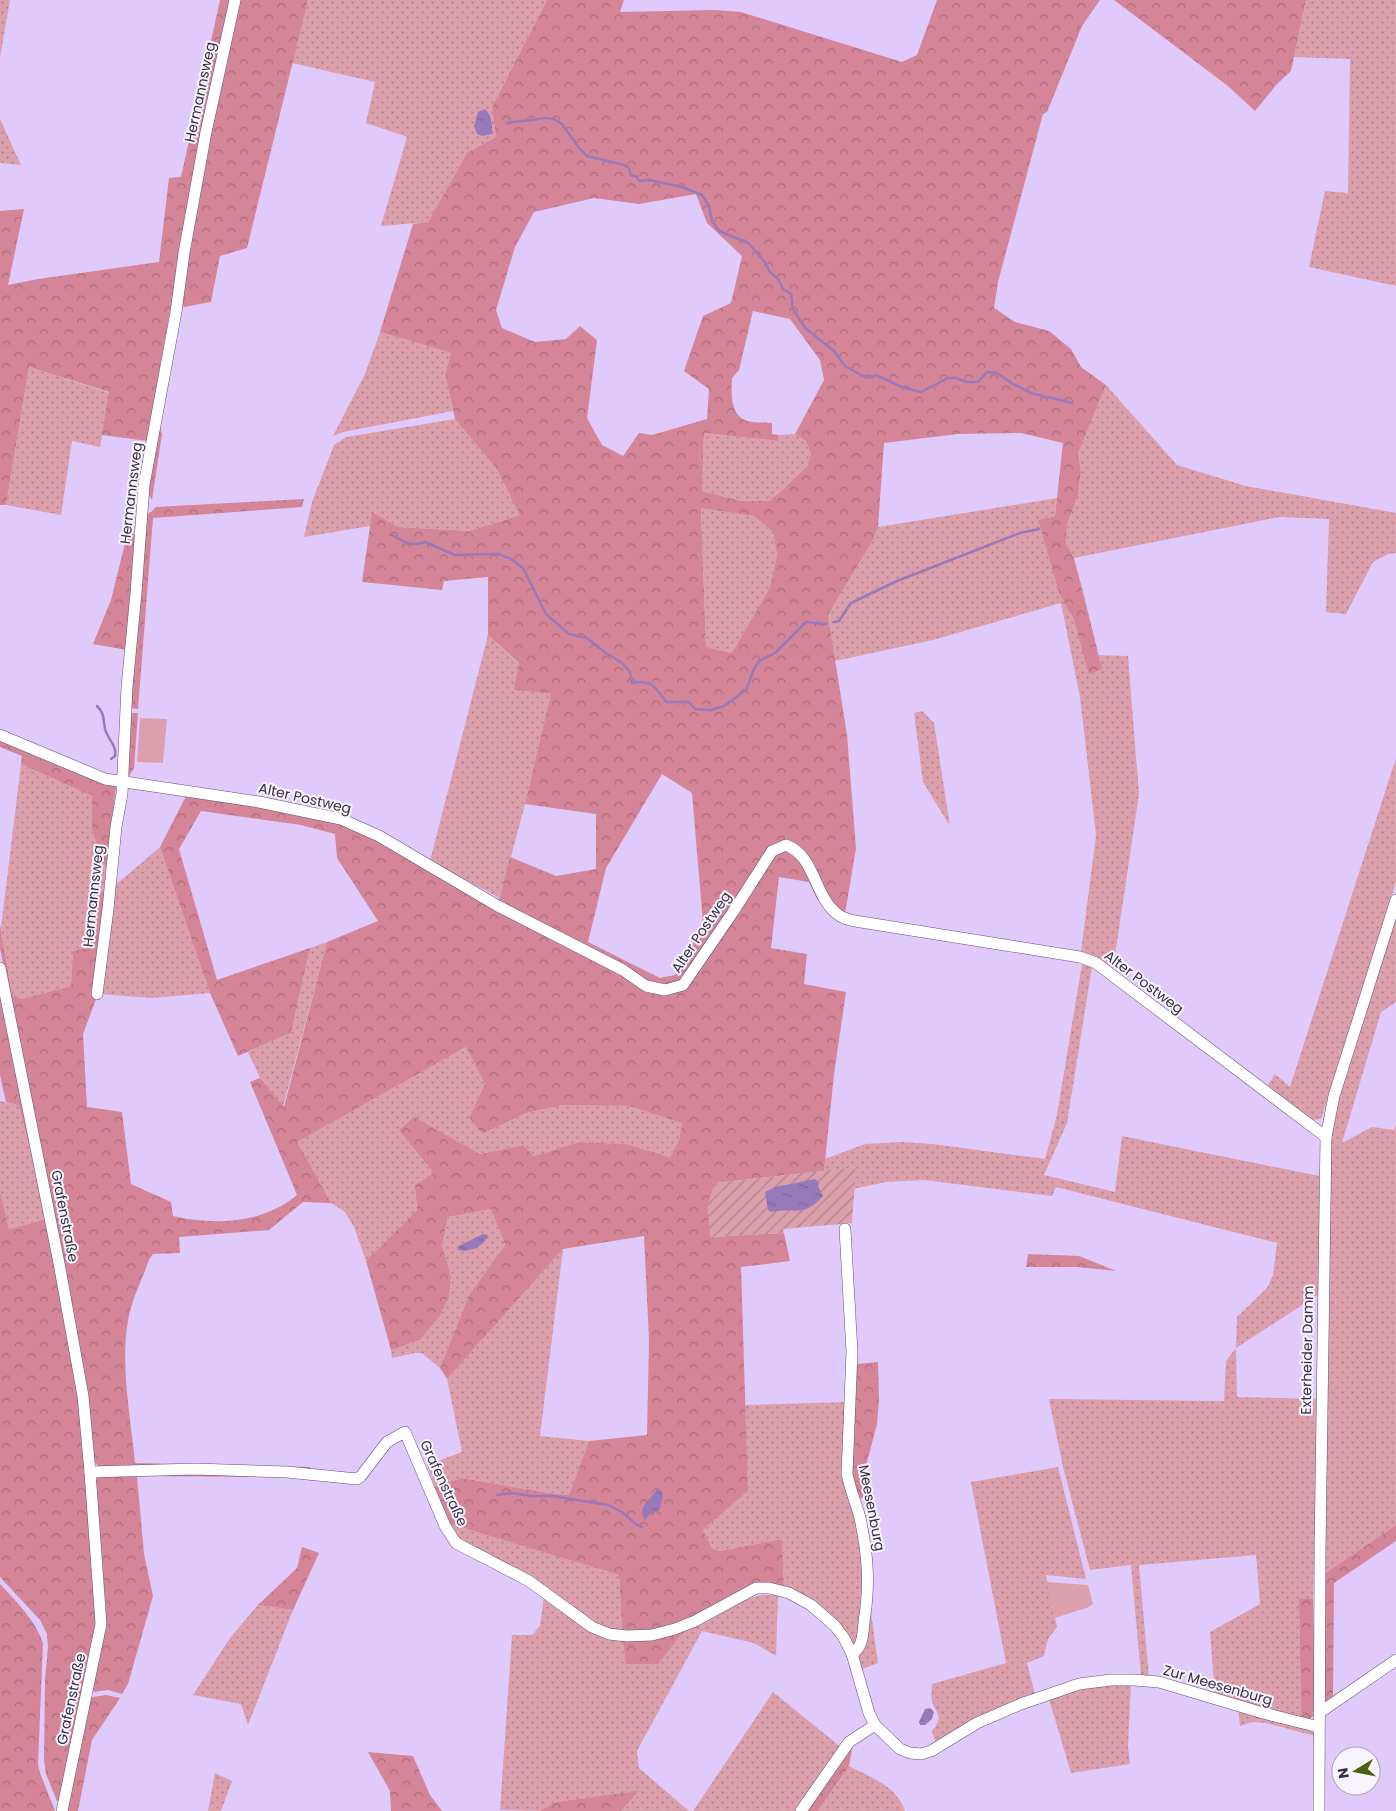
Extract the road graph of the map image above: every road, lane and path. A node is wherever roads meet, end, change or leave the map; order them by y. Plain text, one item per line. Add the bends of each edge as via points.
1 (235, 0) edge
2 (0, 735) edge
3 (121, 782) junction
4 (1396, 900) edge
5 (0, 968) edge
6 (96, 994) dead end
7 (1326, 1137) junction
8 (845, 1229) dead end
9 (90, 1472) junction
10 (852, 1654) junction
11 (1396, 1660) edge
12 (1319, 1713) junction
13 (875, 1725) junction
14 (1319, 1727) junction
15 (62, 1811) edge
16 (801, 1811) edge
17 (1319, 1811) edge

1 - 3 street, Hermannsweg via 206,132 144,485
2 - 3 street, Alter Postweg via 105,779
3 - 6 street, Hermannsweg
3 - 7 street, Alter Postweg via 259,802 341,819 379,836 498,906 623,970 646,986 665,990 683,985 772,851 786,845 801,854 822,896 841,917 1080,957 1096,963
4 - 7 street, Exterheider Damm via 1334,1096
5 - 9 street, Grafenstraße via 83,1396
7 - 12 street, Exterheider Damm
8 - 10 street, Meesenburg via 852,1352 847,1474 866,1548 868,1579 862,1637 860,1646
9 - 10 street, Grafenstraße via 195,1469 287,1472 357,1479 387,1442 405,1432 444,1526 456,1543 529,1581 592,1627 609,1634 652,1635 695,1621 756,1588 769,1588 789,1593 824,1615 835,1626
9 - 15 street, Grafenstraße via 101,1624
10 - 13 street
11 - 12 street
12 - 14 street, Exterheider Damm
13 - 14 street, Zur Meesenburg via 900,1749 922,1754 977,1723 1021,1704 1079,1684 1134,1680 1159,1682
13 - 16 street via 849,1742
14 - 17 street, Exterheider Damm

